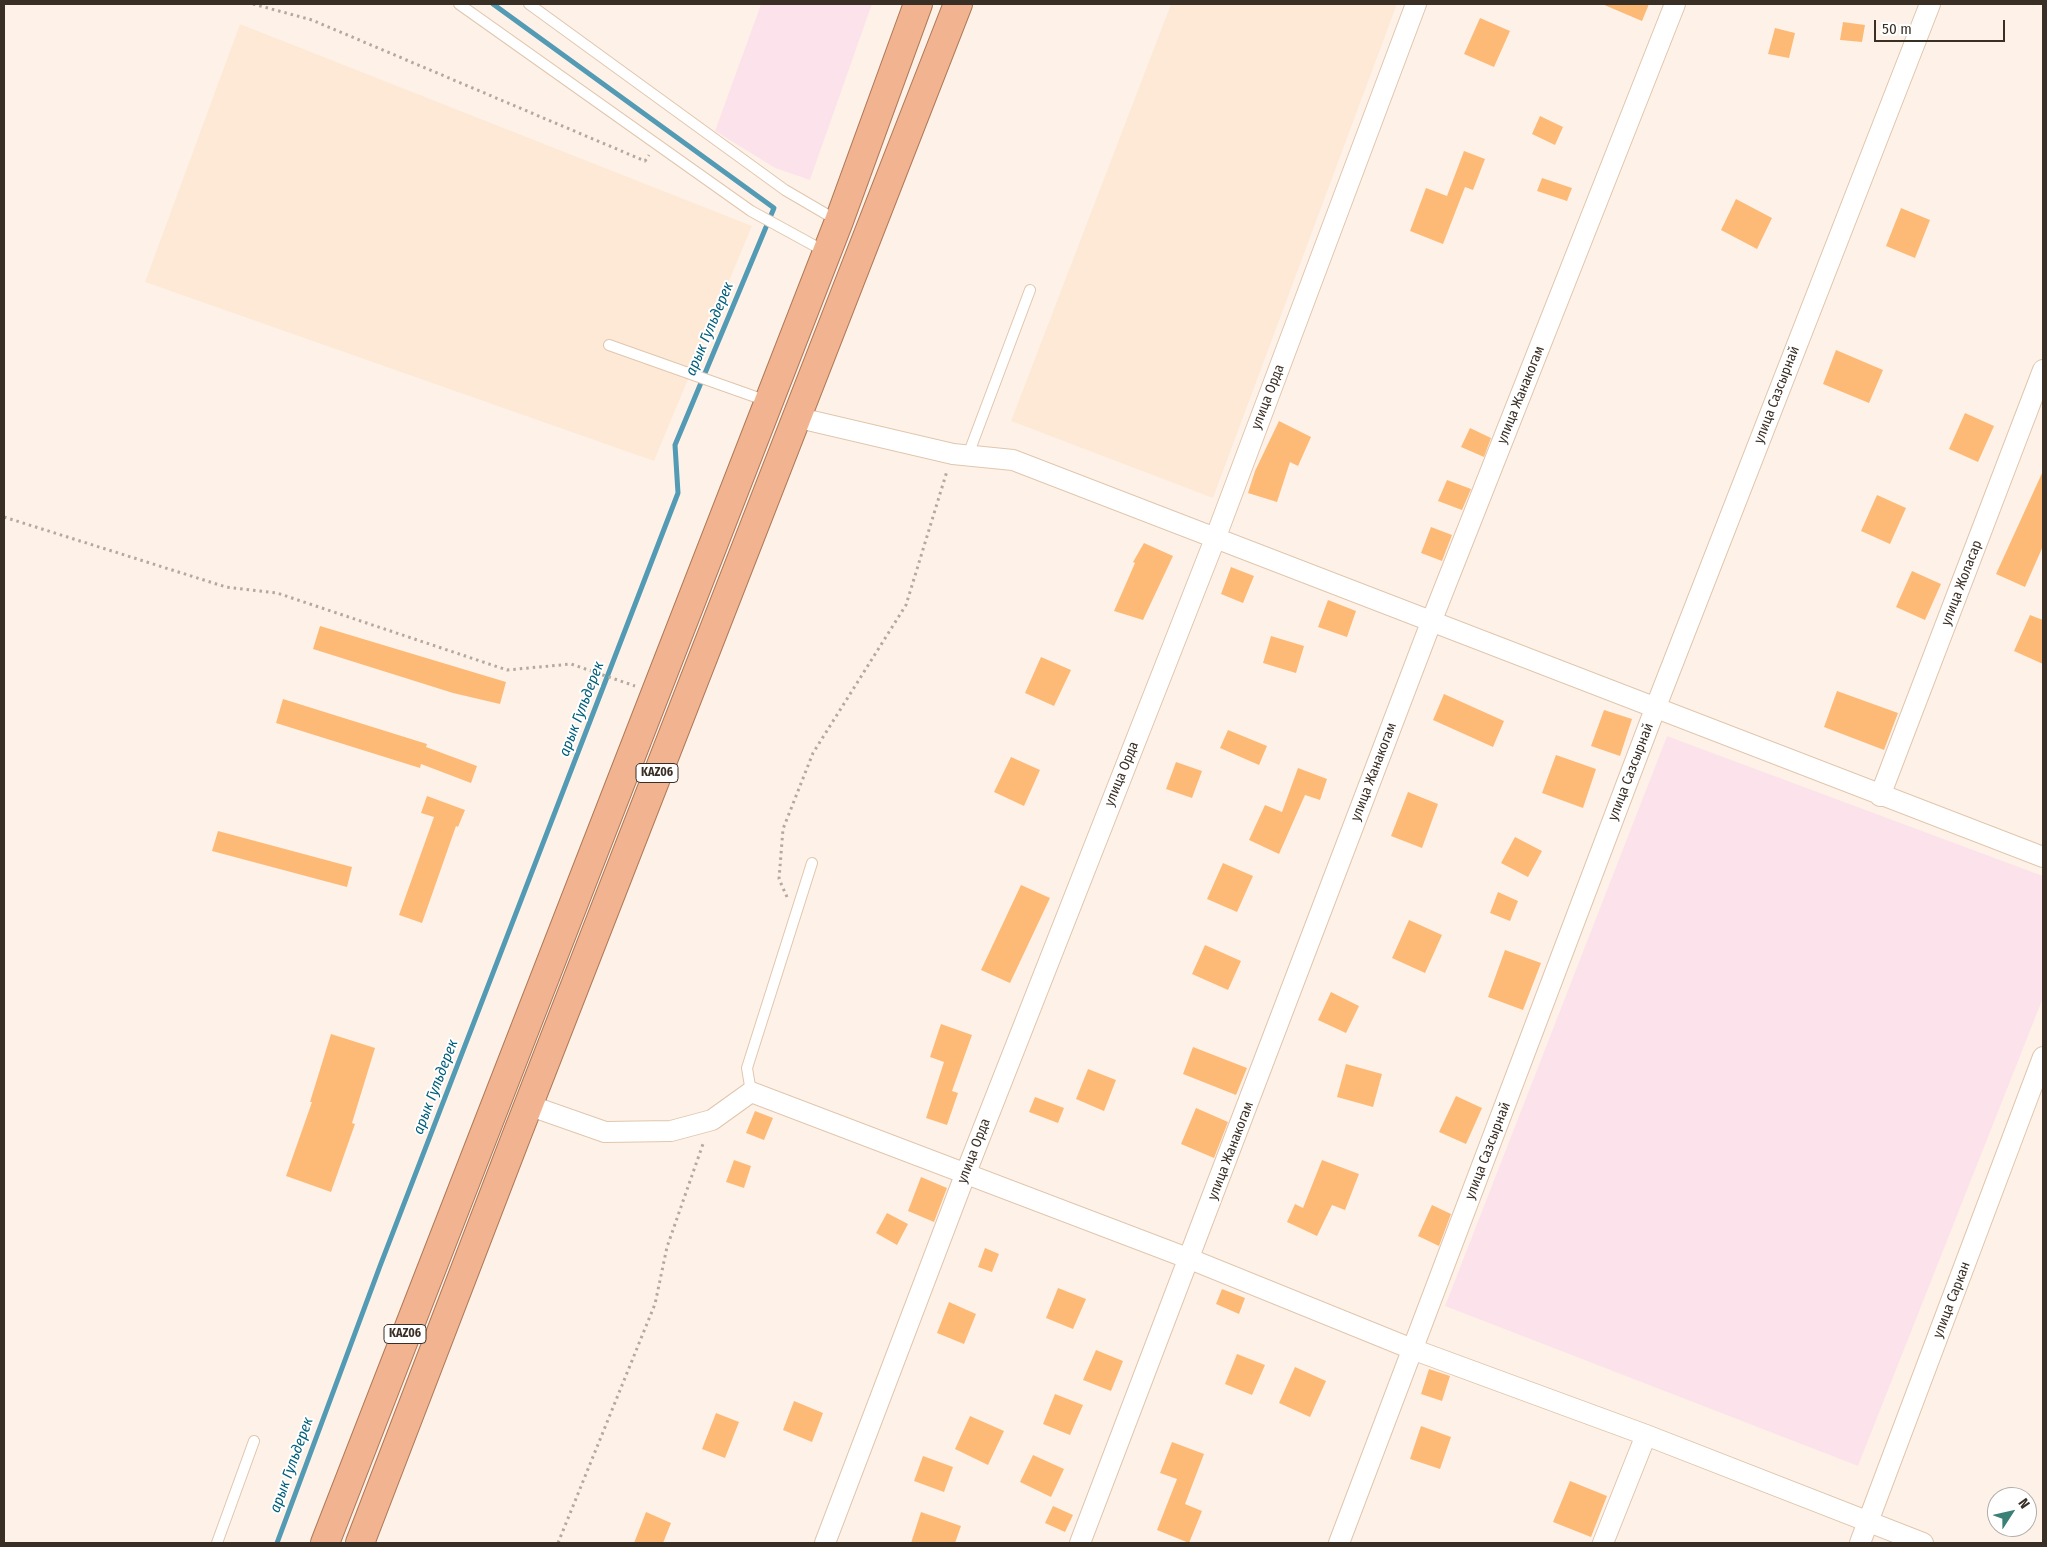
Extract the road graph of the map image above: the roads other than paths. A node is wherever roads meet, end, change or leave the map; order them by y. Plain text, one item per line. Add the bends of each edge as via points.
1 (459, 4) edge
2 (530, 4) edge
3 (918, 4) edge
4 (958, 4) edge
5 (1416, 4) edge
6 (1675, 4) edge
7 (1930, 4) edge
8 (839, 221) junction
9 (826, 253) junction
10 (1030, 290) dead end
11 (609, 344) dead end
12 (2043, 370) edge
13 (768, 401) junction
14 (795, 418) junction
15 (960, 455) junction
16 (1215, 539) junction
17 (1431, 622) junction
18 (1655, 709) junction
19 (1880, 796) junction
20 (2043, 857) edge
21 (812, 863) dead end
22 (2043, 1057) edge
23 (751, 1092) junction
24 (528, 1106) junction
25 (485, 1126) junction
26 (516, 1137) junction
27 (964, 1175) junction
28 (1190, 1259) junction
29 (1412, 1349) junction
30 (1646, 1435) junction
31 (254, 1441) dead end
32 (1868, 1522) junction
33 (217, 1543) edge
34 (325, 1543) edge
35 (360, 1543) edge
36 (825, 1543) edge
37 (1080, 1543) edge
38 (1339, 1543) edge
39 (1604, 1543) edge
40 (1860, 1543) edge
41 (1924, 1543) edge

1 - 9 lane via 751,211
2 - 8 lane via 785,190
3 - 8 highway, KАZ06
4 - 14 highway, KАZ06
5 - 16 street, улица Орда
6 - 17 street, улица Жанакогам
7 - 18 street, улица Сазсырнай
8 - 9 highway, KАZ06
9 - 13 highway, KАZ06
10 - 15 lane
11 - 13 lane
12 - 19 street, улица Жоласар
13 - 25 highway, KАZ06
14 - 15 street
14 - 24 highway, KАZ06
15 - 16 street via 1013,460
16 - 17 street
16 - 27 street, улица Орда
17 - 18 street
17 - 28 street, улица Жанакогам
18 - 19 street
18 - 29 street, улица Сазсырнай
19 - 20 street
21 - 23 lane via 747,1068
22 - 32 street, улица Саркан
23 - 24 street via 712,1120 672,1131 605,1132
23 - 27 street
24 - 26 highway, KАZ06
25 - 26 highway
25 - 34 highway, KАZ06
26 - 35 highway, KАZ06
27 - 28 street
27 - 36 street, улица Орда
28 - 29 street
28 - 37 street, улица Жанакогам
29 - 30 street
29 - 38 street, улица Сазсырнай
30 - 32 street
30 - 39 street
31 - 33 lane
32 - 40 street, улица Саркан
32 - 41 street

